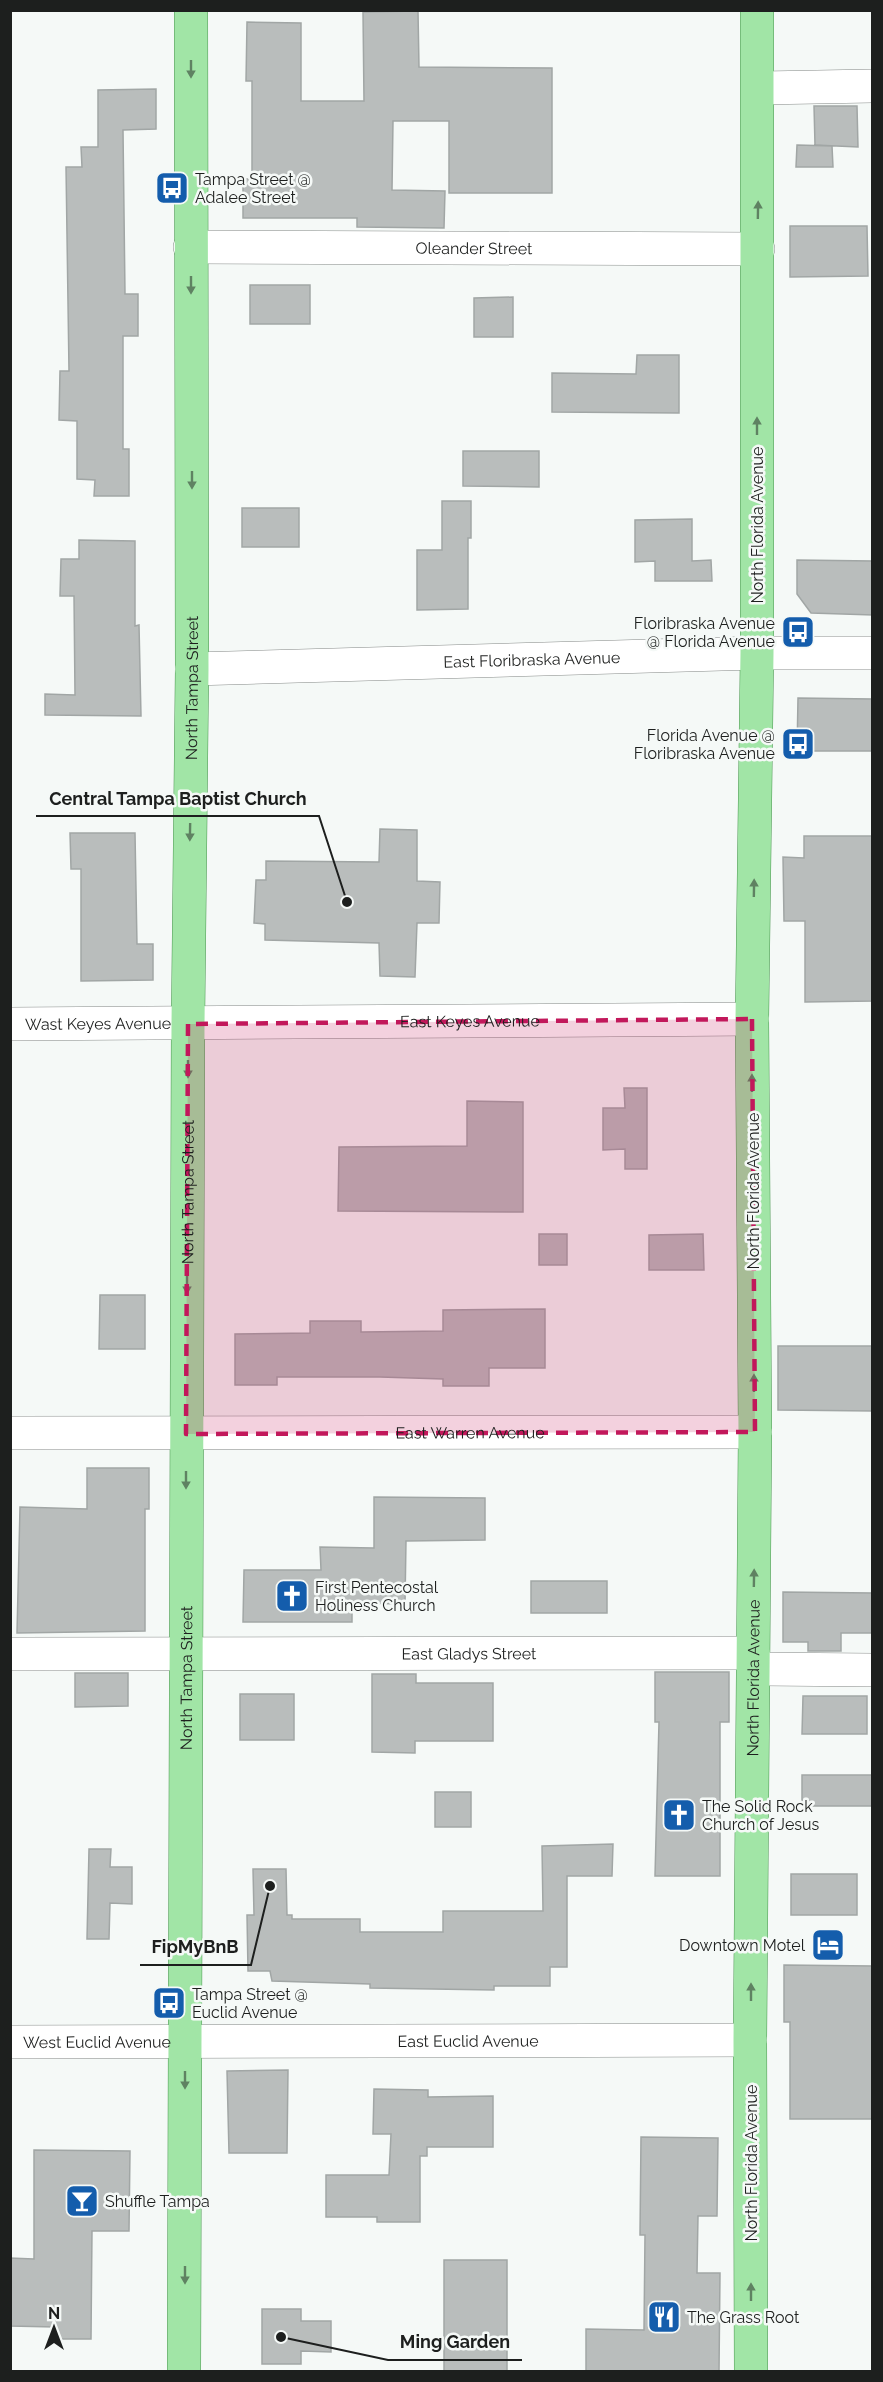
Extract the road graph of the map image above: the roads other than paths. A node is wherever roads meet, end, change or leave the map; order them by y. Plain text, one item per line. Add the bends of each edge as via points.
1 (191, 10) edge
2 (757, 10) edge
3 (873, 86) edge
4 (759, 88) junction
5 (190, 247) junction
6 (758, 249) junction
7 (757, 652) junction
8 (873, 652) edge
9 (192, 669) junction
10 (752, 1019) junction
11 (10, 1024) edge
12 (188, 1024) junction
13 (755, 1432) junction
14 (10, 1433) edge
15 (186, 1434) junction
16 (186, 1653) junction
17 (10, 1654) edge
18 (753, 1661) junction
19 (873, 1670) edge
20 (185, 2040) junction
21 (750, 2040) junction
22 (10, 2042) edge
23 (184, 2372) edge
24 (751, 2372) edge

1 -> 5 main road, North Tampa Street
2 - 4 main road, North Florida Avenue
3 - 4 street
6 -> 4 main road, North Florida Avenue
5 - 6 street, Oleander Street
5 -> 9 main road, North Tampa Street
7 -> 6 main road, North Florida Avenue
7 - 8 street, East Floribraska Avenue
7 - 9 street, East Floribraska Avenue
10 -> 7 main road, North Florida Avenue
9 -> 12 main road, North Tampa Street
10 - 12 street, East Keyes Avenue
13 -> 10 main road, North Florida Avenue
11 - 12 street, Wast Keyes Avenue
12 -> 15 main road, North Tampa Street
13 - 15 street, East Warren Avenue
18 -> 13 main road, North Florida Avenue
14 - 15 street, East Warren Avenue
15 -> 16 main road, North Tampa Street
16 - 17 street, East Gladys Street
16 - 18 street, East Gladys Street
16 - 20 main road, North Tampa Street
18 - 19 street, East Gladys Street
21 -> 18 main road, North Florida Avenue
20 - 21 street, East Euclid Avenue
20 - 22 street, West Euclid Avenue
20 -> 23 main road, North Tampa Street
24 -> 21 main road, North Florida Avenue

